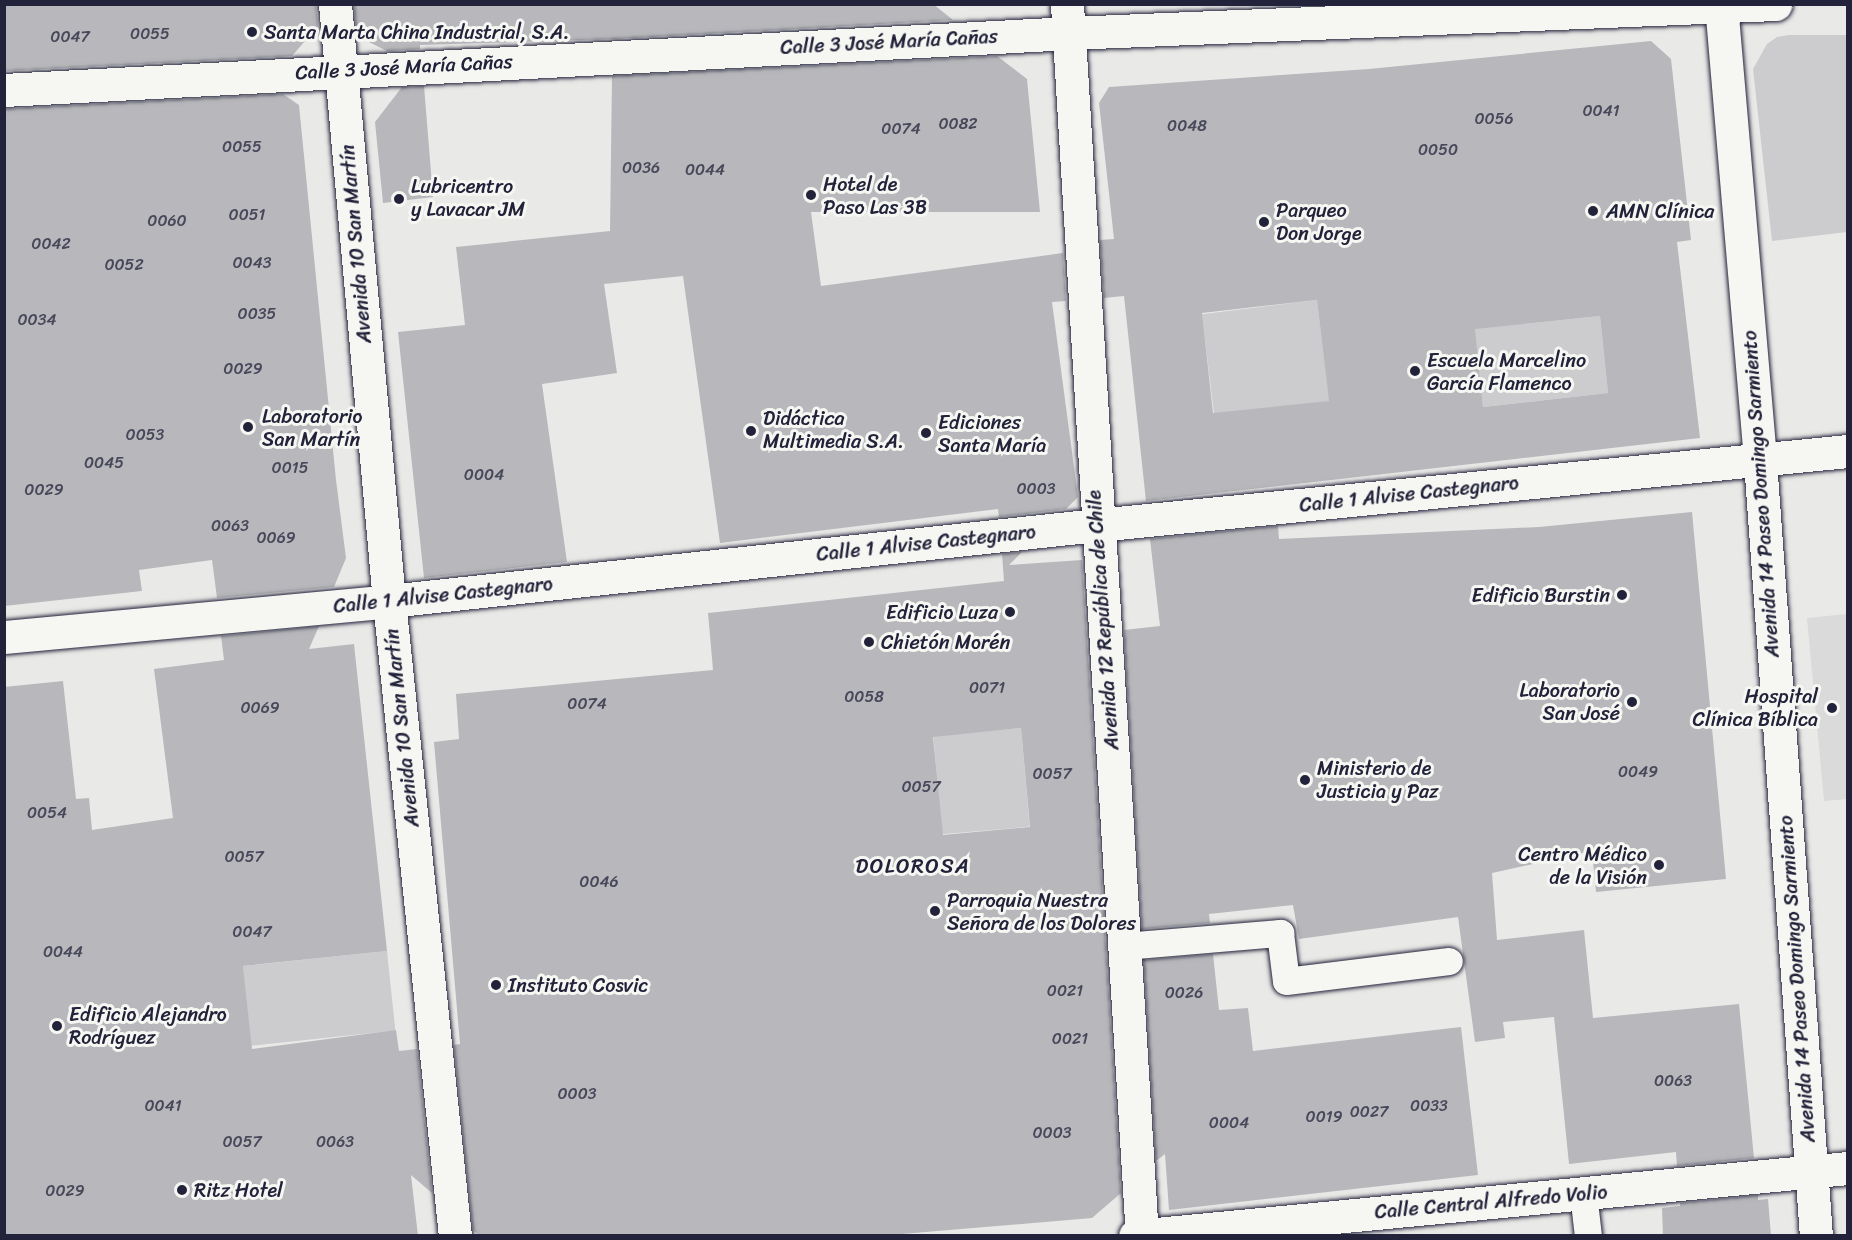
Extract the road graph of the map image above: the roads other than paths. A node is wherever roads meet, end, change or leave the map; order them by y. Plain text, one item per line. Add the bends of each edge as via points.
1 (334, 4) edge
2 (1775, 4) edge
3 (1721, 6) edge
4 (1068, 19) edge
5 (341, 70) junction
6 (4, 90) edge
7 (1848, 451) edge
8 (1760, 461) junction
9 (1097, 525) junction
10 (389, 601) junction
11 (4, 637) edge
12 (1124, 945) junction
13 (1449, 961) dead end
14 (1848, 1168) edge
15 (1811, 1172) junction
16 (1583, 1193) junction
17 (1142, 1235) edge
18 (455, 1236) edge
19 (1135, 1236) edge
20 (1588, 1236) edge
21 (1815, 1236) edge

1 - 5 street, Avenida 10 San Martín
2 - 3 street, Calle 3 José María Cañas
3 - 4 street, Calle 3 José María Cañas
3 - 8 street, Avenida 14 Paseo Domingo Sarmiento
4 - 5 street, Calle 3 José María Cañas
4 - 9 street, Avenida 12 República de Chile
5 - 6 street, Calle 3 José María Cañas
5 - 10 street, Avenida 10 San Martín
7 - 8 street, Calle 1 Alvise Castegnaro
8 - 9 street, Calle 1 Alvise Castegnaro
8 - 15 street, Avenida 14 Paseo Domingo Sarmiento
9 - 10 street, Calle 1 Alvise Castegnaro
9 - 12 street, Avenida 12 República de Chile
10 - 11 street, Calle 1 Alvise Castegnaro
10 - 18 street, Avenida 10 San Martín
12 - 13 lane via 1280,933 1286,981
12 - 17 street, Avenida 12 República de Chile
14 - 15 street, Calle Central Alfredo Volio
15 - 16 street, Calle Central Alfredo Volio
15 - 21 street, Avenida 14 Paseo Domingo Sarmiento
16 - 17 street, Calle Central Alfredo Volio
16 - 20 lane
17 - 19 street, Calle Central Alfredo Volio

